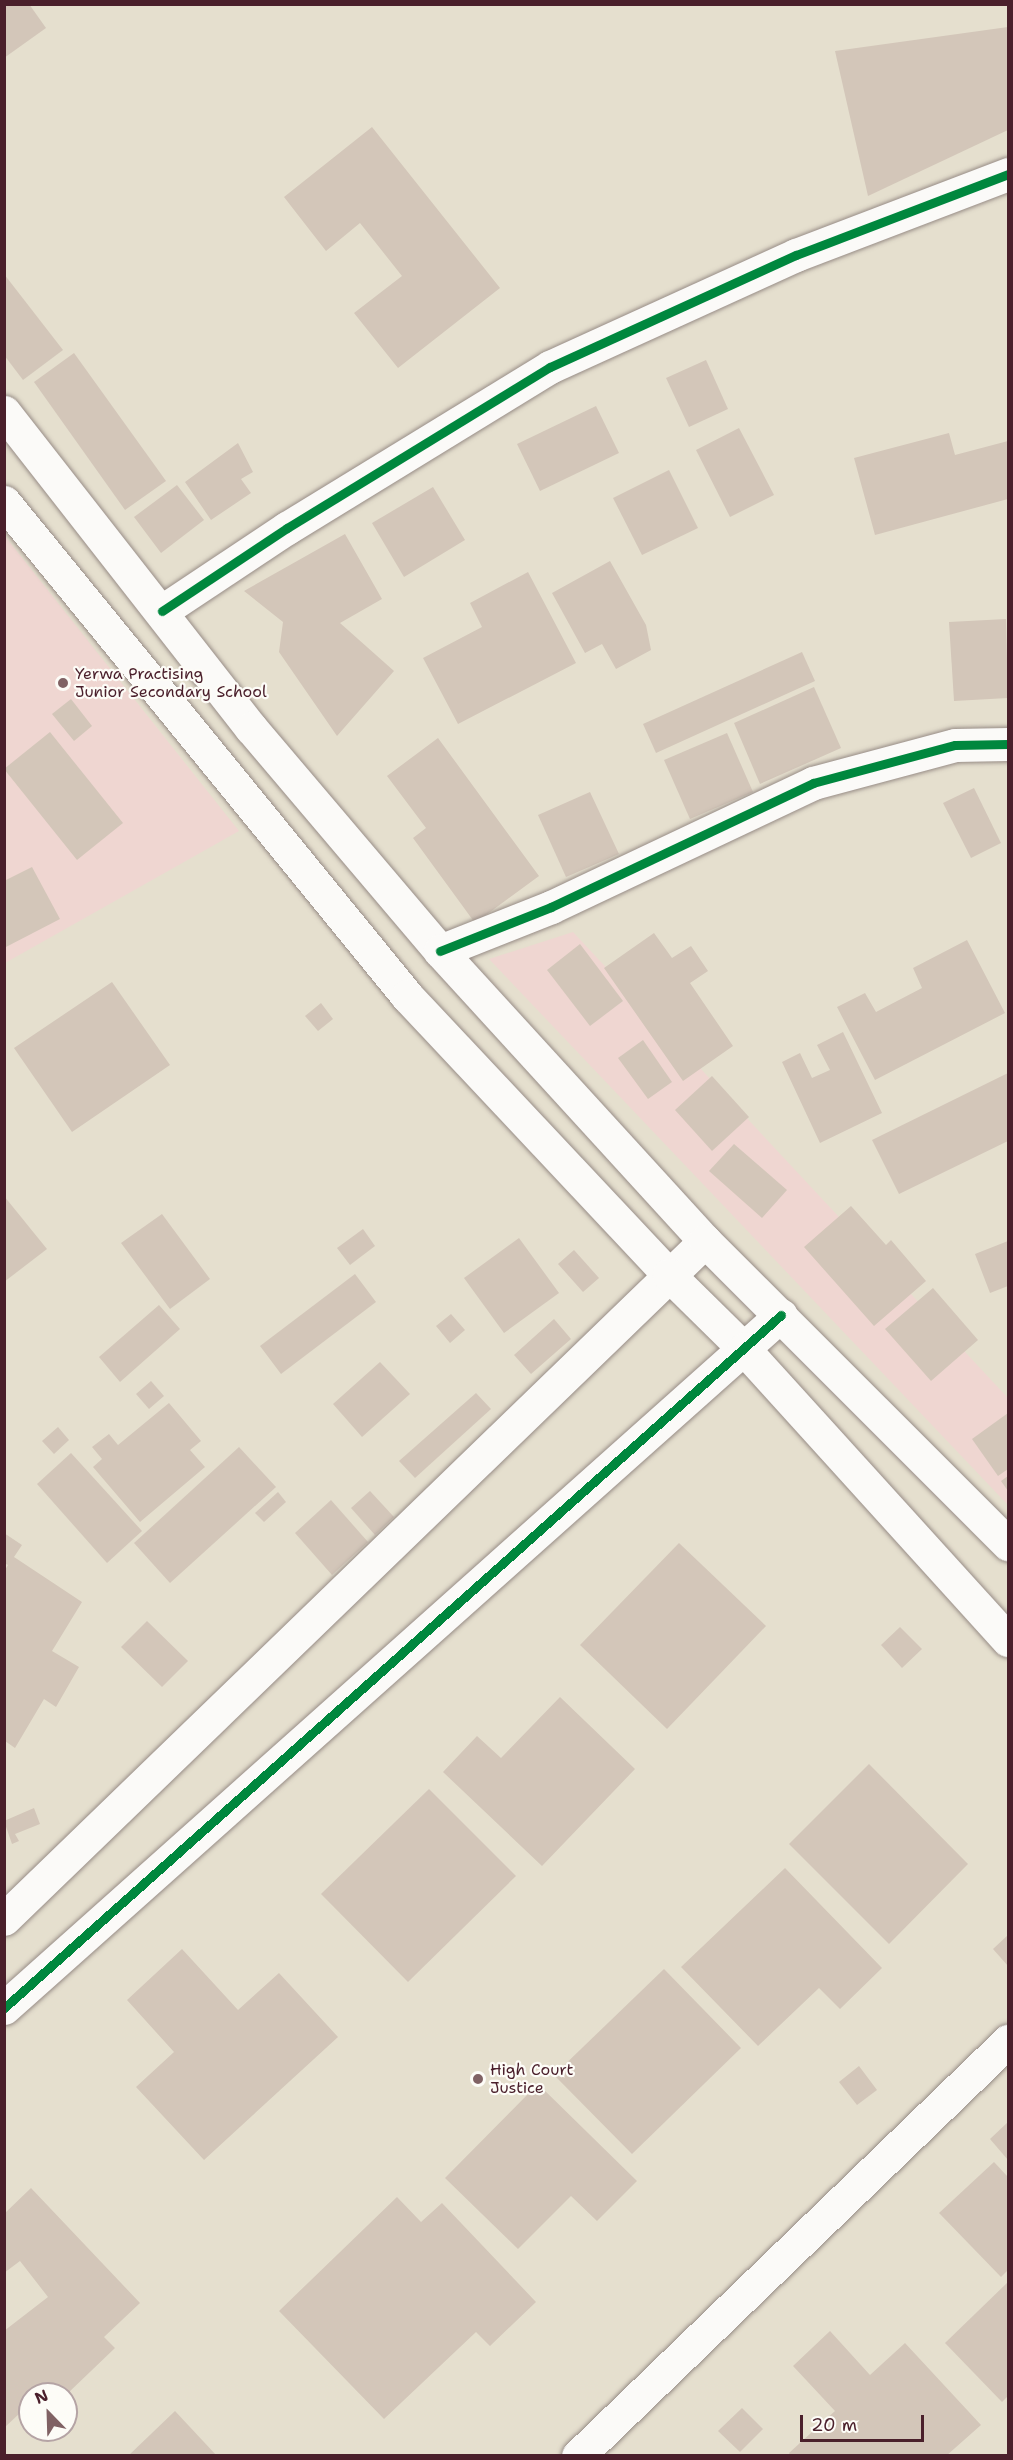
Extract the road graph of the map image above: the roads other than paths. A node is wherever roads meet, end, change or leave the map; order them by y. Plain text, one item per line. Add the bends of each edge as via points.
1 (1008, 174) edge
2 (4, 412) edge
3 (4, 502) edge
4 (162, 611) junction
5 (1008, 744) edge
6 (440, 951) junction
7 (705, 1241) junction
8 (669, 1275) junction
9 (781, 1315) junction
10 (744, 1349) junction
11 (1008, 1544) edge
12 (1008, 1640) edge
13 (4, 1919) edge
14 (4, 2008) edge
15 (1008, 2041) edge
16 (579, 2456) edge

1 - 4 street via 796,255 550,367 287,528
2 - 4 street
3 - 8 street via 407,996
4 - 6 street via 251,728
5 - 6 street via 955,745 813,783 561,902
6 - 7 street
7 - 8 street
7 - 9 street
8 - 10 street
8 - 13 street
9 - 10 street
9 - 11 street
10 - 12 street
10 - 14 street
15 - 16 street

